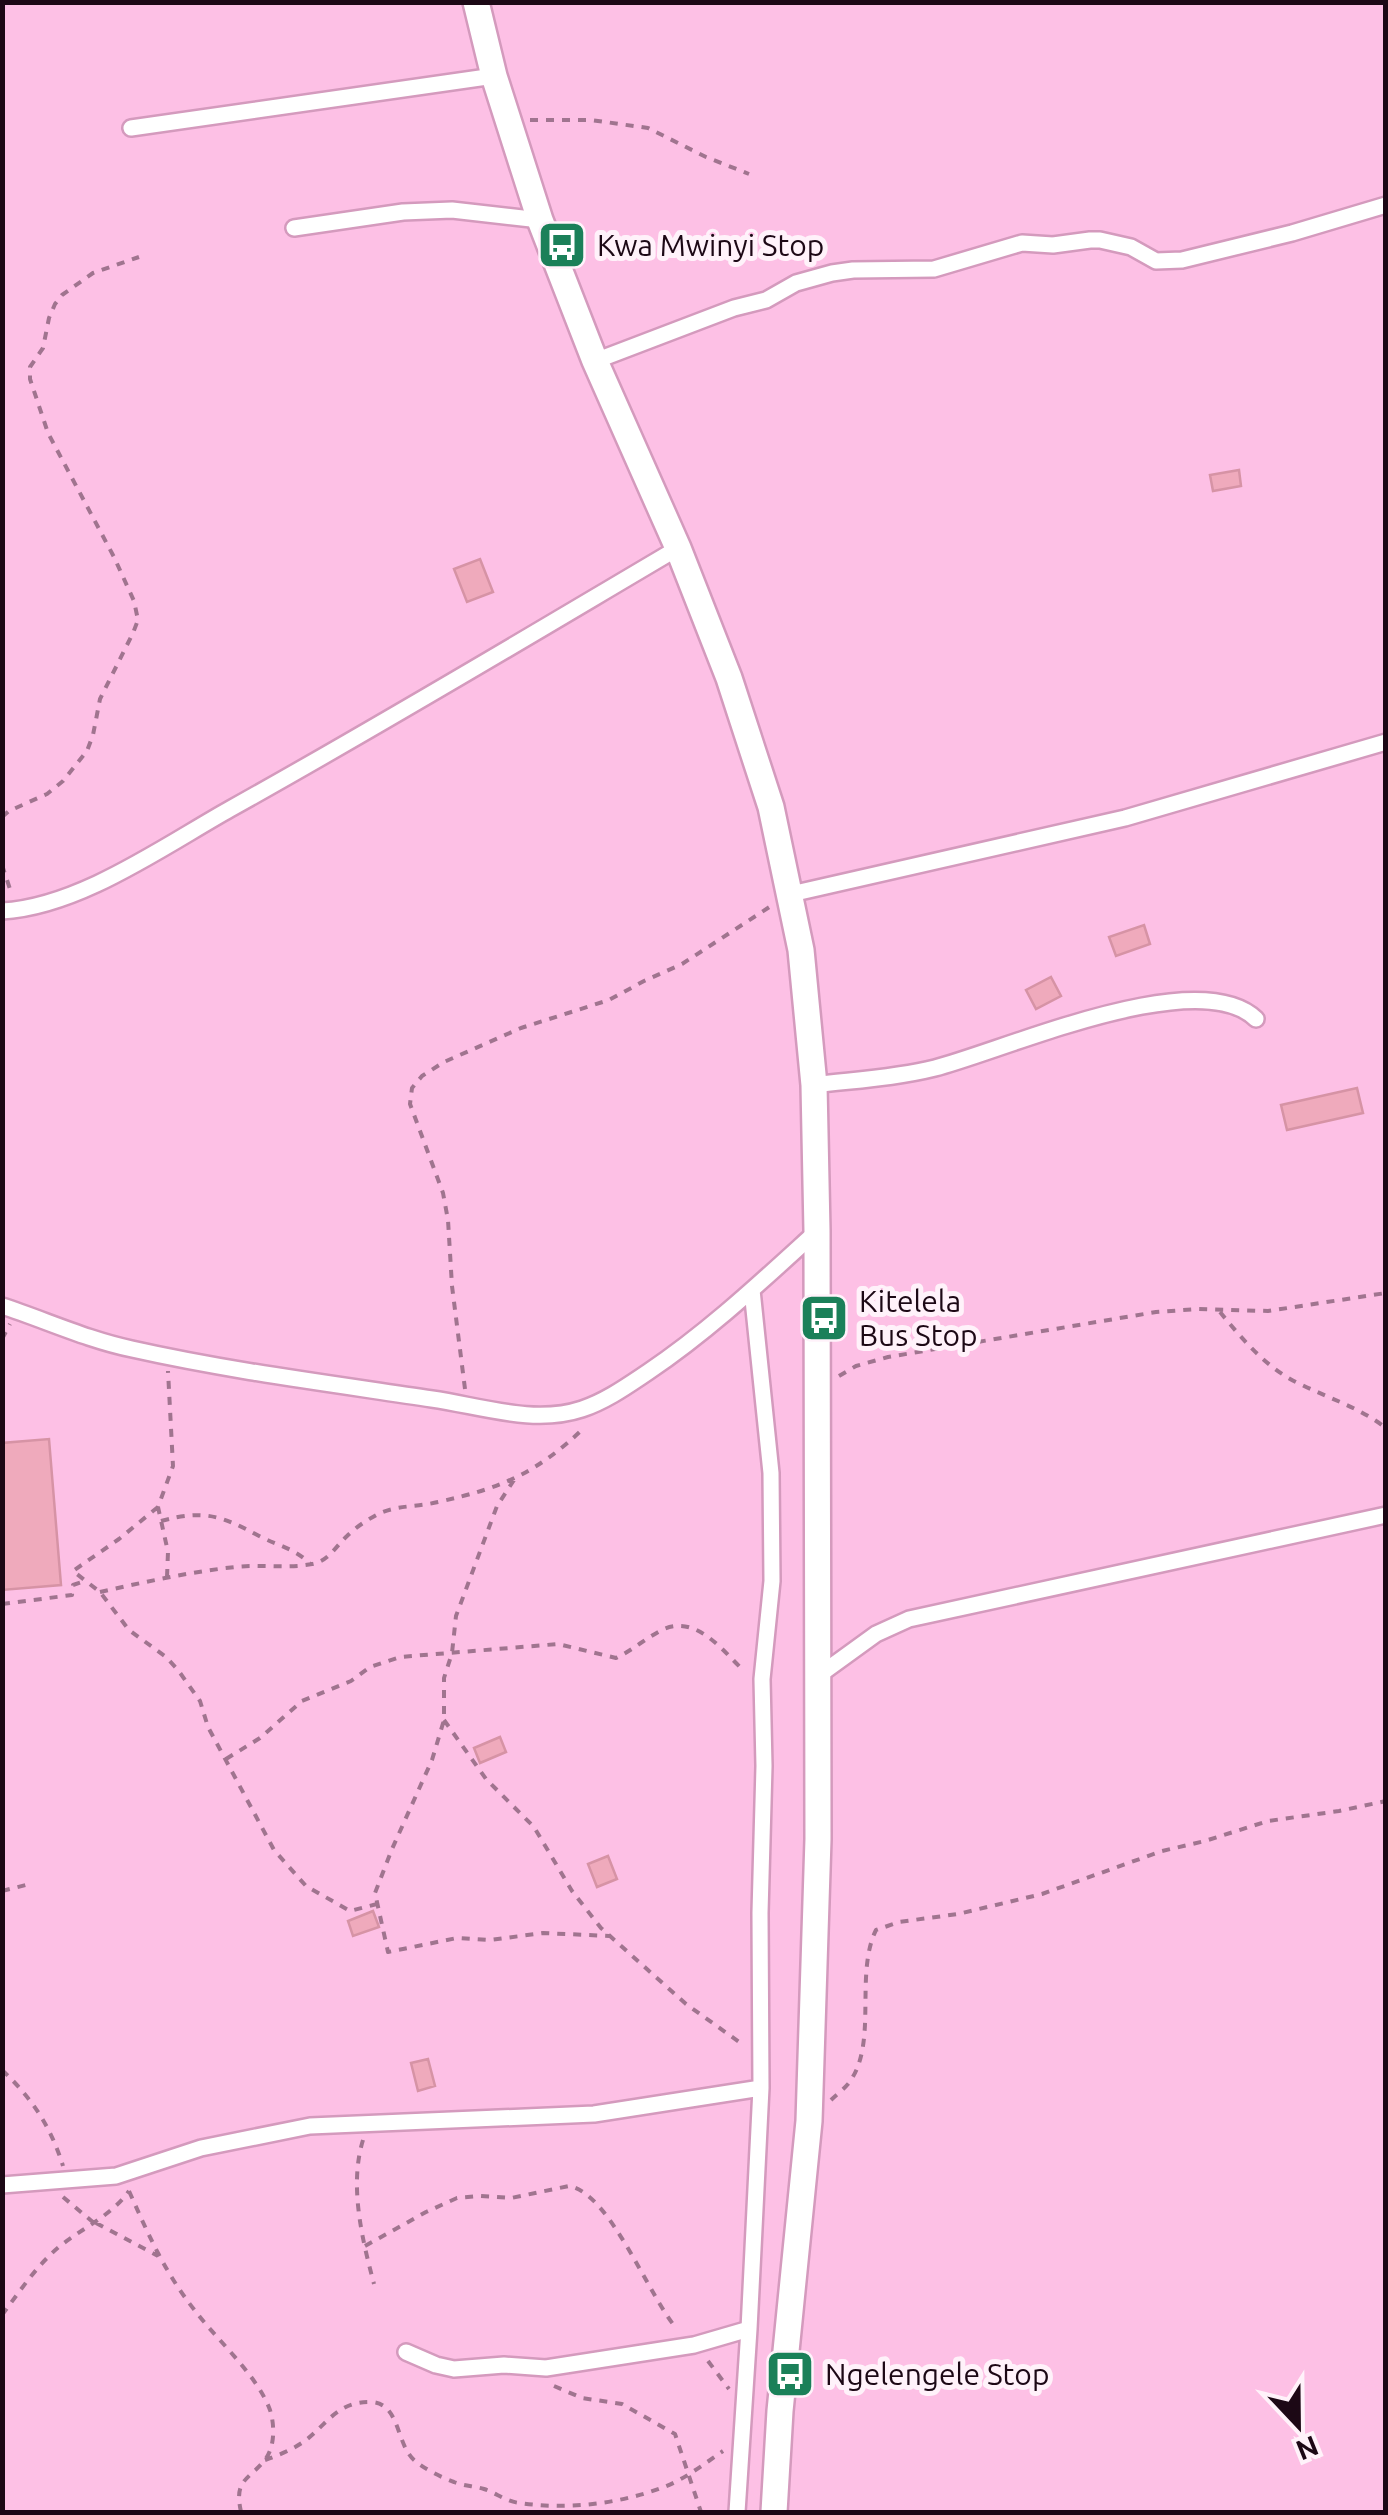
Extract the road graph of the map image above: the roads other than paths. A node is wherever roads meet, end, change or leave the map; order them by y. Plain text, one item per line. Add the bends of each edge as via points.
1 (476, 2) edge
2 (494, 76) junction
3 (131, 128) dead end
4 (1386, 205) edge
5 (540, 220) junction
6 (294, 228) dead end
7 (596, 362) junction
8 (678, 548) junction
9 (1386, 742) edge
10 (791, 894) junction
11 (10, 911) edge
12 (1256, 1019) dead end
13 (814, 1085) junction
14 (817, 1231) junction
15 (752, 1290) junction
16 (2, 1306) edge
17 (1386, 1515) edge
18 (818, 1676) junction
19 (760, 2088) junction
20 (2, 2186) edge
21 (749, 2328) junction
22 (406, 2352) dead end
23 (737, 2512) edge
24 (774, 2512) edge

1 - 2 highway
2 - 3 street
2 - 5 highway
4 - 7 street via 1182,260 1156,261 1100,240 1022,243 934,270 832,274
5 - 6 street via 452,210
5 - 7 highway
7 - 8 highway
8 - 10 highway via 765,788
8 - 11 street via 138,861 60,900
9 - 10 street via 1125,818
10 - 13 highway
12 - 13 street via 1229,1004 1177,1000 931,1069
13 - 14 highway
14 - 15 street
14 - 18 highway
15 - 16 street via 616,1394 554,1416 130,1349
15 - 19 street via 771,1473 772,1581 762,1687
17 - 18 street via 909,1619
18 - 24 highway via 809,2121
19 - 20 street via 594,2114 310,2126 201,2148 116,2176
19 - 21 street
21 - 22 street via 694,2346 535,2369 454,2369
21 - 23 street

